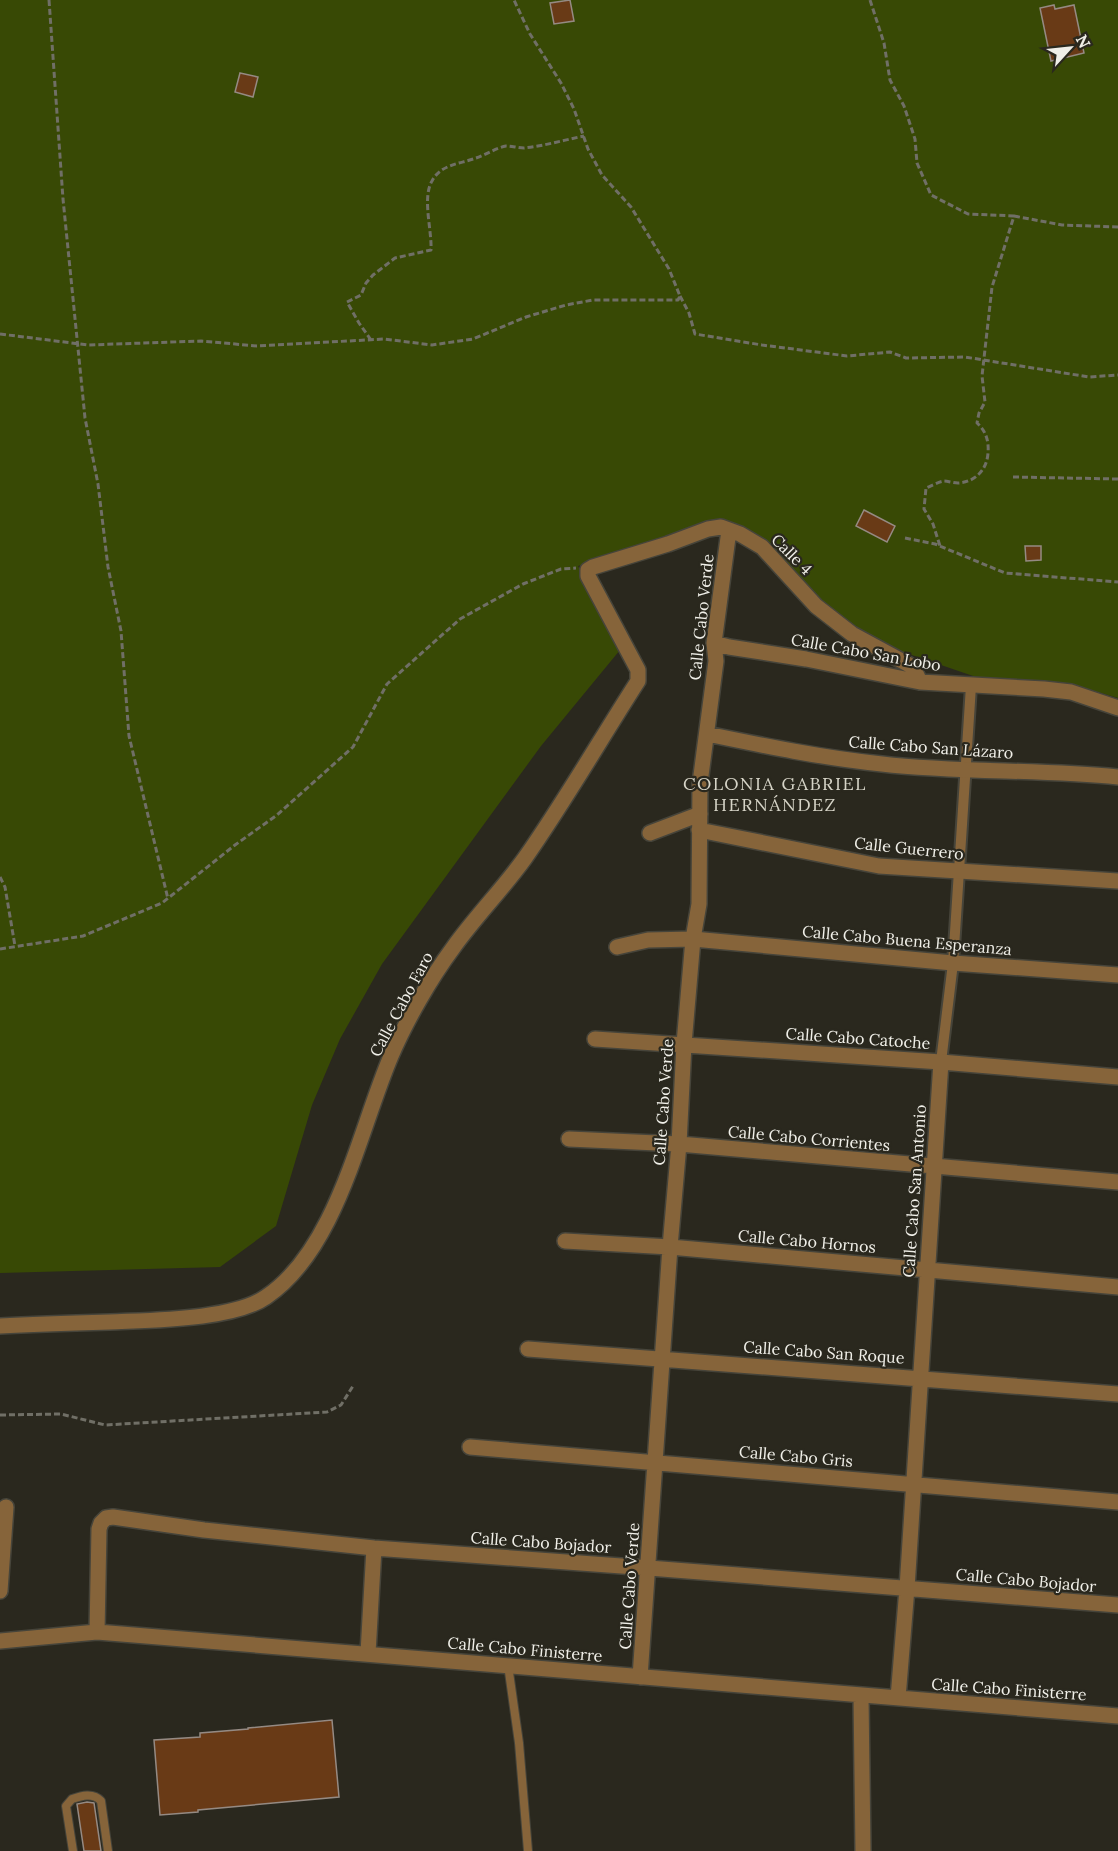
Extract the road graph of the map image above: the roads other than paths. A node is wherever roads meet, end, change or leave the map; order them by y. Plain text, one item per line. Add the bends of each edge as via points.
1 (729, 530) junction
2 (714, 643) junction
3 (919, 677) junction
4 (971, 686) junction
5 (1118, 708) edge
6 (707, 734) junction
7 (967, 771) junction
8 (1118, 777) edge
9 (700, 814) junction
10 (699, 830) junction
11 (650, 833) dead end
12 (959, 872) junction
13 (1118, 881) edge
14 (693, 939) junction
15 (617, 947) dead end
16 (953, 963) junction
17 (1118, 975) edge
18 (595, 1039) dead end
19 (684, 1044) junction
20 (940, 1062) junction
21 (1118, 1077) edge
22 (569, 1139) dead end
23 (679, 1144) junction
24 (935, 1167) junction
25 (1118, 1182) edge
26 (565, 1241) dead end
27 (670, 1247) junction
28 (926, 1269) junction
29 (1118, 1287) edge
30 (0, 1326) edge
31 (528, 1349) dead end
32 (662, 1359) junction
33 (920, 1377) junction
34 (1118, 1394) edge
35 (470, 1447) dead end
36 (655, 1461) junction
37 (912, 1485) junction
38 (1118, 1502) edge
39 (6, 1507) dead end
40 (374, 1548) junction
41 (649, 1568) junction
42 (907, 1588) junction
43 (0, 1591) edge
44 (1118, 1605) edge
45 (97, 1632) junction
46 (0, 1641) edge
47 (368, 1653) junction
48 (508, 1665) junction
49 (640, 1677) junction
50 (861, 1696) junction
51 (898, 1698) junction
52 (1118, 1716) edge
53 (73, 1851) edge
54 (108, 1851) edge
55 (528, 1851) edge
56 (863, 1851) edge

1 - 2 street, Calle Cabo Verde
1 - 3 street, Calle 4 via 762,547 816,606 852,633 913,667
1 - 30 street, Calle Cabo Faro via 708,529 590,568 591,583 638,670 638,681 525,858 452,948 420,1000 391,1056 332,1211 297,1269 266,1298 209,1315
2 - 3 street, Calle Cabo San Lobo
2 - 6 street, Calle Cabo Verde via 716,661
3 - 4 street, Calle Cabo San Lobo
4 - 5 street, Calle Cabo San Lobo via 1071,692
4 - 7 street, Calle Cabo San Antonio
6 - 7 street, Calle Cabo San Lázaro via 881,764
6 - 9 street, Calle Cabo Verde
7 - 8 street, Calle Cabo San Lázaro
7 - 12 street, Calle Cabo San Antonio
9 - 10 street, Calle Cabo Verde
9 - 11 street
10 - 12 street, Calle Guerrero via 879,866
10 - 14 street, Calle Cabo Verde via 699,904
12 - 13 street, Calle Guerrero
12 - 16 street, Calle Cabo San Antonio
14 - 15 street, Calle Cabo Buena Esperanza via 648,940
14 - 16 street, Calle Cabo Buena Esperanza
14 - 19 street, Calle Cabo Verde
16 - 17 street, Calle Cabo Buena Esperanza
16 - 20 street, Calle Cabo San Antonio
18 - 19 street, Calle Cabo Catoche
19 - 20 street, Calle Cabo Catoche
19 - 23 street, Calle Cabo Verde
20 - 21 street, Calle Cabo Catoche
20 - 24 street, Calle Cabo San Antonio
22 - 23 street, Calle Cabo Corrientes
23 - 24 street, Calle Cabo Corrientes
23 - 27 street, Calle Cabo Verde
24 - 25 street, Calle Cabo Corrientes
24 - 28 street, Calle Cabo San Antonio
26 - 27 street, Calle Cabo Hornos
27 - 28 street, Calle Cabo Hornos
27 - 32 street, Calle Cabo Verde
28 - 29 street, Calle Cabo Hornos
28 - 33 street, Calle Cabo San Antonio
31 - 32 street, Calle Cabo San Roque
32 - 33 street, Calle Cabo San Roque
32 - 36 street, Calle Cabo Verde
33 - 34 street, Calle Cabo San Roque
33 - 37 street, Calle Cabo San Antonio
35 - 36 street, Calle Cabo Gris
36 - 37 street, Calle Cabo Gris
36 - 41 street, Calle Cabo Verde
37 - 38 street, Calle Cabo Gris
37 - 42 street, Calle Cabo San Antonio
39 - 43 street
40 - 41 street, Calle Cabo Bojador
40 - 45 street, Calle Cabo Bojador via 106,1518 99,1529
40 - 47 street
41 - 42 street, Calle Cabo Bojador
41 - 49 street, Calle Cabo Verde
42 - 44 street, Calle Cabo Bojador
42 - 51 street, Calle Cabo San Antonio
45 - 46 street, Calle Cabo Finisterre
45 - 47 street, Calle Cabo Finisterre
47 - 48 street, Calle Cabo Finisterre
48 - 49 street, Calle Cabo Finisterre
48 - 55 lane
49 - 50 street, Calle Cabo Finisterre
50 - 51 street, Calle Cabo Finisterre
50 - 56 street
51 - 52 street, Calle Cabo Finisterre
53 - 54 lane via 66,1806 72,1799 90,1795 98,1797 102,1805

